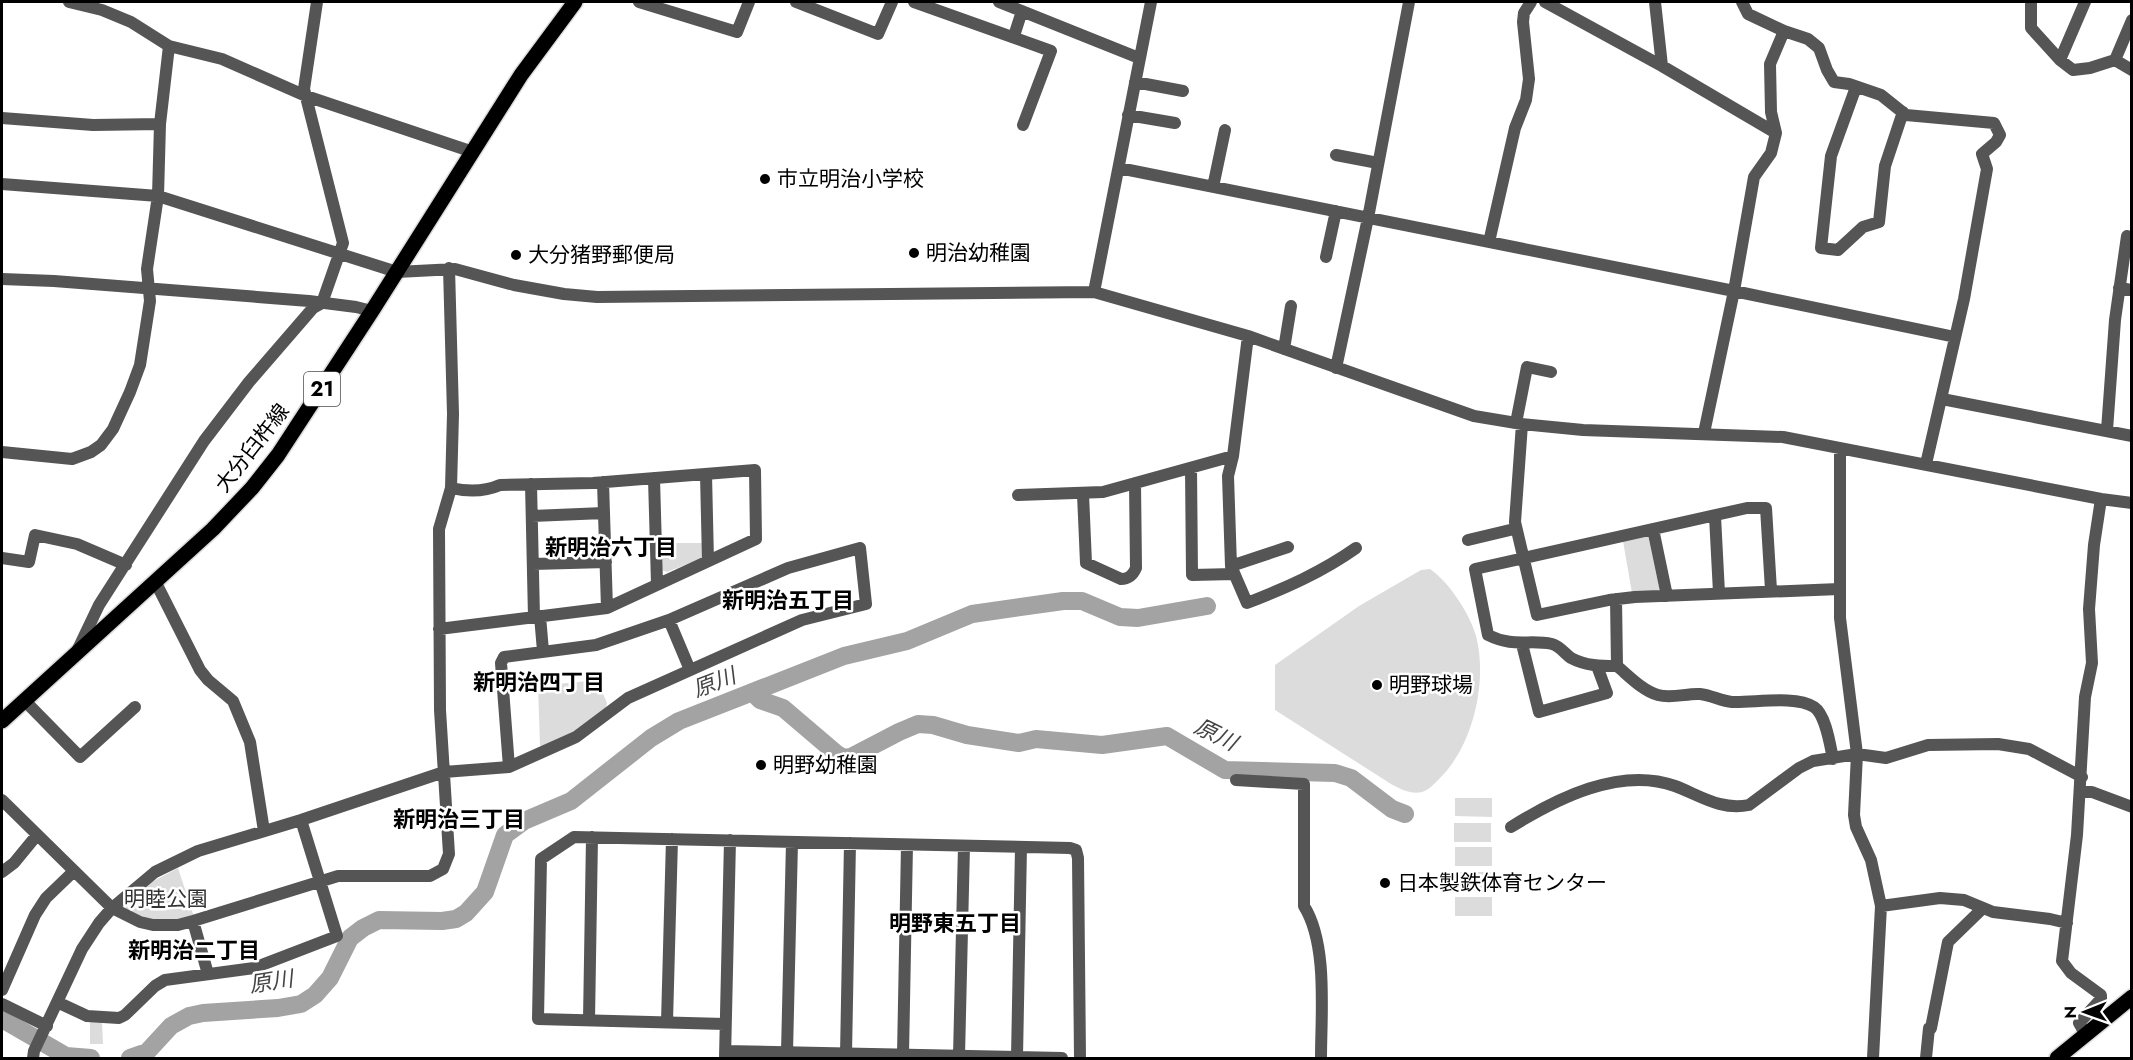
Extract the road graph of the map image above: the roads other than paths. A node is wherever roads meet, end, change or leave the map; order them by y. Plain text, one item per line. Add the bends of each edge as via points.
1 (69, 2) edge
2 (318, 2) edge
3 (575, 2) edge
4 (639, 2) edge
5 (749, 2) edge
6 (796, 2) edge
7 (892, 2) edge
8 (914, 2) edge
9 (999, 2) edge
10 (1151, 2) edge
11 (1409, 2) edge
12 (1532, 2) edge
13 (1545, 2) edge
14 (1655, 2) edge
15 (1742, 2) edge
16 (2031, 2) edge
17 (2085, 2) edge
18 (102, 6) edge
19 (1022, 11) junction
20 (2132, 21) edge
21 (1784, 31) junction
22 (1014, 36) junction
23 (169, 46) junction
24 (1139, 58) junction
25 (2060, 60) junction
26 (2115, 60) junction
27 (1662, 66) junction
28 (2132, 70) edge
29 (1135, 82) junction
30 (1856, 87) junction
31 (1183, 91) dead end
32 (306, 96) junction
33 (1903, 112) junction
34 (1128, 115) junction
35 (2, 118) edge
36 (1175, 123) dead end
37 (160, 124) junction
38 (1023, 125) dead end
39 (1224, 130) dead end
40 (1776, 133) junction
41 (473, 152) junction
42 (1336, 155) dead end
43 (1378, 164) junction
44 (1119, 168) junction
45 (2, 184) edge
46 (1213, 187) junction
47 (158, 196) junction
48 (1335, 212) junction
49 (1368, 218) junction
50 (2127, 236) dead end
51 (1489, 242) junction
52 (339, 253) junction
53 (1326, 257) dead end
54 (449, 268) junction
55 (397, 272) junction
56 (2, 279) edge
57 (148, 289) junction
58 (2126, 289) edge
59 (1734, 291) junction
60 (1094, 292) junction
61 (322, 303) junction
62 (1291, 306) dead end
63 (372, 311) junction
64 (1248, 336) junction
65 (1955, 337) junction
66 (1284, 349) junction
67 (1336, 368) junction
68 (1551, 372) dead end
69 (1942, 399) junction
70 (1519, 423) junction
71 (2107, 430) junction
72 (1704, 433) junction
73 (2132, 436) edge
74 (1840, 448) junction
75 (2, 452) edge
76 (1233, 456) junction
77 (1926, 464) junction
78 (1191, 468) junction
79 (706, 474) junction
80 (654, 478) junction
81 (603, 482) junction
82 (1135, 483) junction
83 (531, 484) junction
84 (451, 488) junction
85 (1083, 494) junction
86 (1018, 495) dead end
87 (2101, 499) junction
88 (2132, 503) edge
89 (604, 513) junction
90 (532, 516) junction
91 (1715, 516) junction
92 (1653, 529) junction
93 (1510, 530) dead end
94 (1468, 540) dead end
95 (1287, 545) dead end
96 (1356, 548) dead end
97 (2, 558) edge
98 (1524, 558) junction
99 (708, 561) junction
100 (606, 562) junction
101 (532, 564) junction
102 (126, 565) junction
103 (1233, 570) junction
104 (155, 581) junction
105 (657, 584) junction
106 (1839, 589) junction
107 (1771, 590) junction
108 (1719, 593) junction
109 (1667, 596) junction
110 (1616, 599) junction
111 (607, 608) junction
112 (537, 617) junction
113 (669, 620) junction
114 (440, 629) junction
115 (1522, 644) junction
116 (543, 651) junction
117 (77, 652) junction
118 (1597, 666) junction
119 (1617, 666) junction
120 (690, 670) junction
121 (24, 700) junction
122 (135, 707) dead end
123 (2, 721) edge
124 (1857, 754) junction
125 (1833, 759) junction
126 (509, 767) junction
127 (444, 772) junction
128 (2082, 777) junction
129 (1236, 780) dead end
130 (2080, 792) junction
131 (2, 800) edge
132 (2132, 807) edge
133 (301, 820) junction
134 (1511, 827) dead end
135 (264, 831) junction
136 (37, 835) junction
137 (592, 837) junction
138 (672, 839) junction
139 (729, 840) junction
140 (792, 842) junction
141 (850, 843) junction
142 (908, 844) junction
143 (964, 846) junction
144 (1021, 847) junction
145 (74, 871) junction
146 (2, 872) edge
147 (321, 881) junction
148 (1881, 906) junction
149 (112, 908) junction
150 (1983, 908) junction
151 (193, 921) junction
152 (2067, 923) junction
153 (208, 974) junction
154 (2, 990) edge
155 (2132, 997) edge
156 (57, 1002) junction
157 (2, 1004) edge
158 (589, 1020) junction
159 (667, 1022) junction
160 (726, 1023) junction
161 (46, 1027) junction
162 (2086, 1035) junction
163 (787, 1052) junction
164 (846, 1053) junction
165 (33, 1055) edge
166 (725, 1055) edge
167 (903, 1055) junction
168 (959, 1056) junction
169 (1017, 1058) edge
170 (1062, 1059) edge
171 (1080, 1059) edge
172 (1321, 1059) edge
173 (1873, 1059) edge
174 (1926, 1059) edge
175 (2057, 1059) edge

1 - 18 street
2 - 32 street
3 - 41 main road, 大分臼杵線 / 21 via 521,75
4 - 5 street via 737,32
6 - 7 street via 878,34
8 - 22 street
9 - 19 street
10 - 24 street
11 - 43 street
12 - 51 street via 1523,22 1529,79 1526,100 1515,128
13 - 27 street
14 - 27 street
15 - 21 street via 1748,14
16 - 25 street via 2031,28
17 - 25 street
18 - 23 street
19 - 22 street
19 - 24 street
20 - 26 street
21 - 30 street via 1808,39 1819,48 1834,82
21 - 40 street via 1770,64 1771,112
22 - 38 street via 1051,51
23 - 32 street via 222,59
23 - 37 street
24 - 29 street
25 - 26 street via 2073,70
26 - 28 street
27 - 40 street
29 - 31 street
29 - 34 street
30 - 33 street via 1881,95
30 - 33 street via 1831,156 1821,248 1838,250 1863,227 1879,222 1885,166
32 - 41 street
32 - 52 street via 342,238
33 - 65 street via 1994,123 2000,135 1982,154 1987,170
34 - 36 street
34 - 44 street
35 - 37 street via 93,125
37 - 47 street
39 - 46 street
40 - 59 street via 1770,153 1754,177
41 - 55 main road, 大分臼杵線 / 21
42 - 43 street
43 - 49 street
44 - 46 street
44 - 60 street
45 - 47 street
46 - 48 street
47 - 52 street
47 - 57 street via 147,269
48 - 49 street
48 - 53 street
49 - 51 street
49 - 67 street
50 - 58 street
51 - 59 street
52 - 55 street
52 - 61 street
54 - 55 street
54 - 60 street via 514,285 597,297
54 - 84 street
55 - 63 main road, 大分臼杵線 / 21
56 - 57 street
57 - 61 street
57 - 75 street via 150,301 140,365 113,429 101,445 72,459
58 - 71 street via 2115,320
59 - 65 street
59 - 72 street
60 - 64 street
61 - 63 street
61 - 102 street via 313,308 249,382 210,433
62 - 66 street
63 - 104 main road, 大分臼杵線 / 21 via 278,455 252,488
64 - 66 street
64 - 76 street
65 - 69 street
66 - 67 street
67 - 70 street via 1474,416
68 - 70 street via 1527,367
69 - 71 street
69 - 77 street
70 - 72 street
70 - 98 street via 1515,522
71 - 73 street
72 - 74 street via 1783,437
74 - 77 street
74 - 106 street
76 - 78 street
76 - 103 street via 1228,476
77 - 87 street
78 - 82 street
78 - 103 street via 1192,575
79 - 80 street
79 - 99 street
79 - 99 street via 755,470 756,539
80 - 81 street
80 - 105 street
81 - 83 street
81 - 89 street
82 - 85 street
82 - 85 street via 1136,568 1126,579 1086,563
83 - 84 street via 500,485 489,490
83 - 90 street
84 - 114 street via 439,530
85 - 86 street
87 - 88 street
87 - 128 street via 2089,609 2092,663 2085,697
89 - 90 street
89 - 100 street
90 - 101 street
91 - 92 street
91 - 107 street via 1766,508
91 - 108 street
92 - 98 street
92 - 109 street
93 - 94 street
95 - 103 street
96 - 103 street via 1332,566 1247,603
97 - 102 street via 29,562 36,535 77,544
98 - 110 street via 1537,615
98 - 115 street via 1474,569 1488,635 1501,642
99 - 105 street
100 - 101 street
100 - 111 street
101 - 112 street
102 - 117 street via 99,605
104 - 117 main road, 大分臼杵線 / 21
104 - 135 street via 200,670 233,701 250,742
105 - 111 street
106 - 107 street
106 - 124 street
107 - 108 street
108 - 109 street
109 - 110 street
110 - 119 street
111 - 112 street
112 - 114 street
112 - 116 street
113 - 116 street via 596,645
113 - 120 street
113 - 120 street via 788,568 860,548 866,604 802,620
114 - 127 street
115 - 118 street via 1552,644 1570,657
115 - 118 street via 1539,712 1606,693
116 - 126 street via 504,657 501,663
117 - 121 main road, 大分臼杵線 / 21
118 - 119 street
119 - 125 street via 1641,685 1666,697 1700,694 1728,702 1787,701 1815,708 1821,715
120 - 126 street via 628,698 576,737
121 - 122 street via 80,757
121 - 123 main road, 大分臼杵線 / 21
124 - 125 street
124 - 128 street via 1886,759 1928,745 1998,744 2029,749
124 - 148 street via 1855,821 1871,860
125 - 134 street via 1806,764 1749,805 1702,800 1674,785 1613,782 1562,799
126 - 127 street
127 - 133 street
127 - 147 street via 449,854 441,872 430,876 338,876
128 - 130 street
129 - 172 street via 1304,784 1304,906 1317,939
130 - 132 street via 2092,792
130 - 152 street
131 - 136 street
133 - 135 street
133 - 147 street
135 - 149 street via 198,851 155,872
136 - 145 street
136 - 146 street
137 - 138 street
137 - 158 street
137 - 158 street via 574,837 541,859 538,1019
138 - 139 street
138 - 159 street
139 - 140 street
139 - 160 street
140 - 141 street
140 - 163 street
141 - 142 street
141 - 164 street
142 - 143 street
142 - 167 street
143 - 144 street
143 - 168 street
144 - 169 street
144 - 171 street via 1076,850
145 - 149 street
145 - 154 street via 46,898 35,915
147 - 151 street
147 - 153 street via 338,936 254,968
148 - 150 street via 1940,898 1964,900
148 - 173 street
149 - 151 street via 153,925
149 - 156 street via 82,950
150 - 152 street
150 - 174 street via 1948,942
151 - 153 street
152 - 162 street via 2062,961 2070,973 2101,995 2079,1023
153 - 156 street via 161,981 119,1018 87,1016
155 - 162 main road
156 - 161 street
157 - 161 street
158 - 159 street
159 - 160 street
160 - 166 street
161 - 165 street
162 - 175 main road
163 - 164 street
163 - 166 street
164 - 167 street
167 - 168 street
168 - 169 street
169 - 170 street

